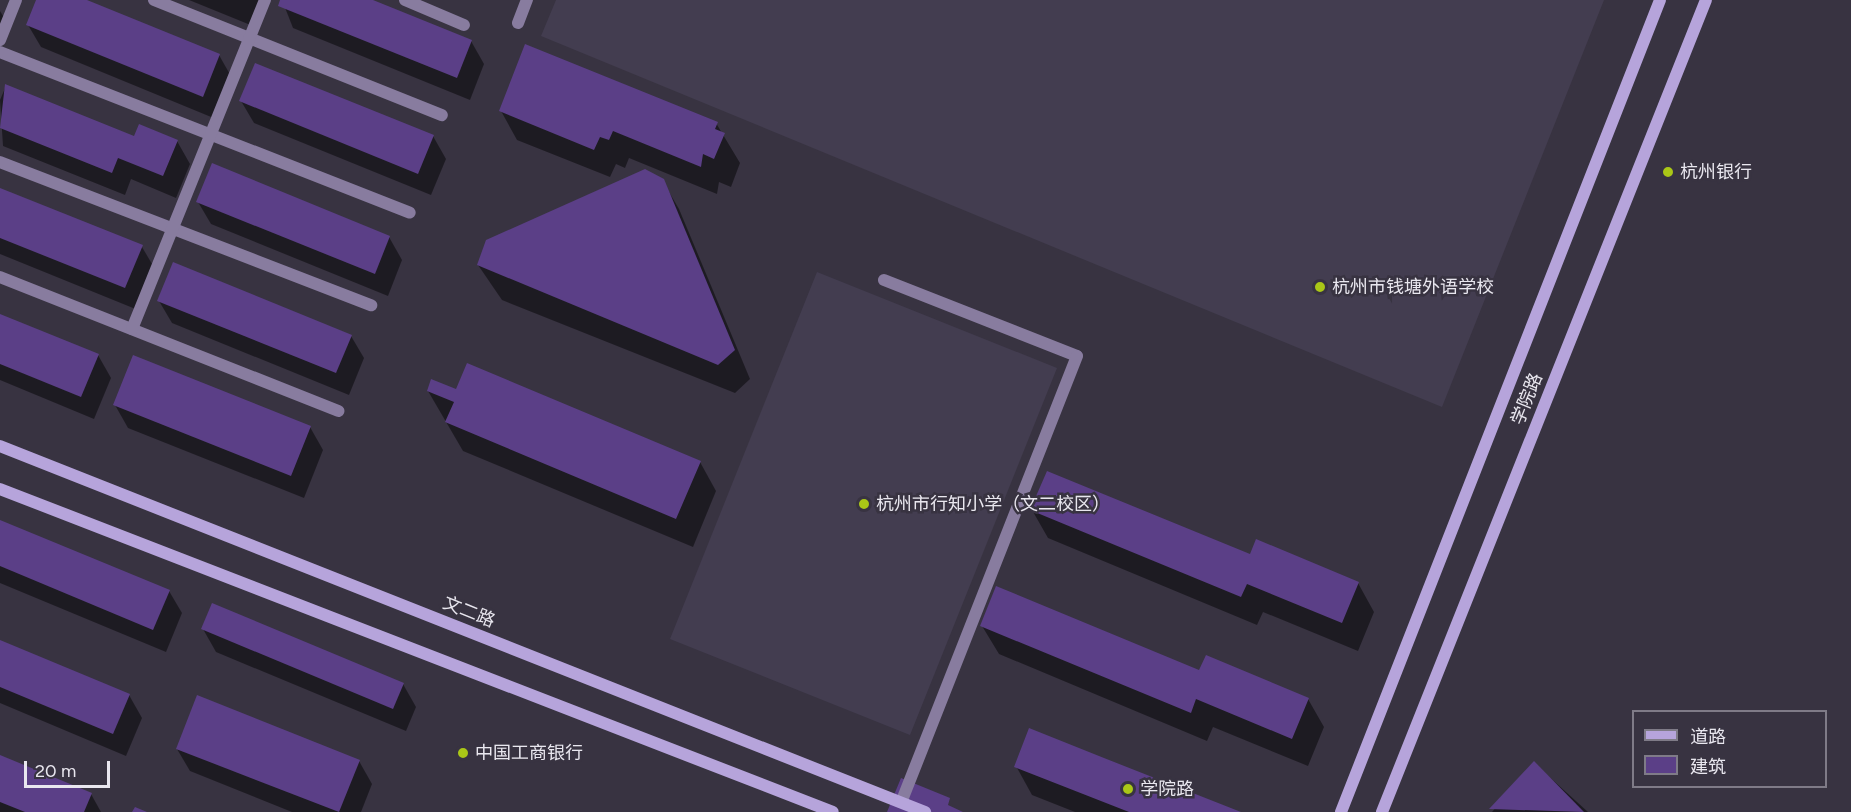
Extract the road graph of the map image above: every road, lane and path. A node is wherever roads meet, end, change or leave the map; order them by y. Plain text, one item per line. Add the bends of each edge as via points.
1 (16, 0) edge
2 (154, 0) edge
3 (265, 0) edge
4 (405, 0) edge
5 (527, 0) edge
6 (1660, 0) edge
7 (1706, 0) edge
8 (518, 22) dead end
9 (464, 25) dead end
10 (250, 38) junction
11 (0, 40) edge
12 (0, 52) edge
13 (442, 115) dead end
14 (211, 135) junction
15 (0, 162) edge
16 (410, 213) dead end
17 (173, 228) junction
18 (0, 277) edge
19 (884, 279) dead end
20 (371, 305) dead end
21 (132, 329) junction
22 (338, 411) dead end
23 (0, 446) edge
24 (0, 489) edge
25 (901, 802) junction
26 (833, 812) edge
27 (925, 812) edge
28 (1341, 812) edge
29 (1382, 812) edge

1 - 11 street
2 - 10 street
3 - 10 street
4 - 9 street
5 - 8 street
6 - 28 main road, 学院路
7 - 29 main road, 学院路
10 - 13 street
10 - 14 street
12 - 14 street
14 - 16 street
14 - 17 street
15 - 17 street
17 - 20 street
17 - 21 street
18 - 21 street
19 - 25 street via 1077,356
21 - 22 street
23 - 25 main road, 文二路
24 - 26 main road
25 - 27 main road, 文二路

